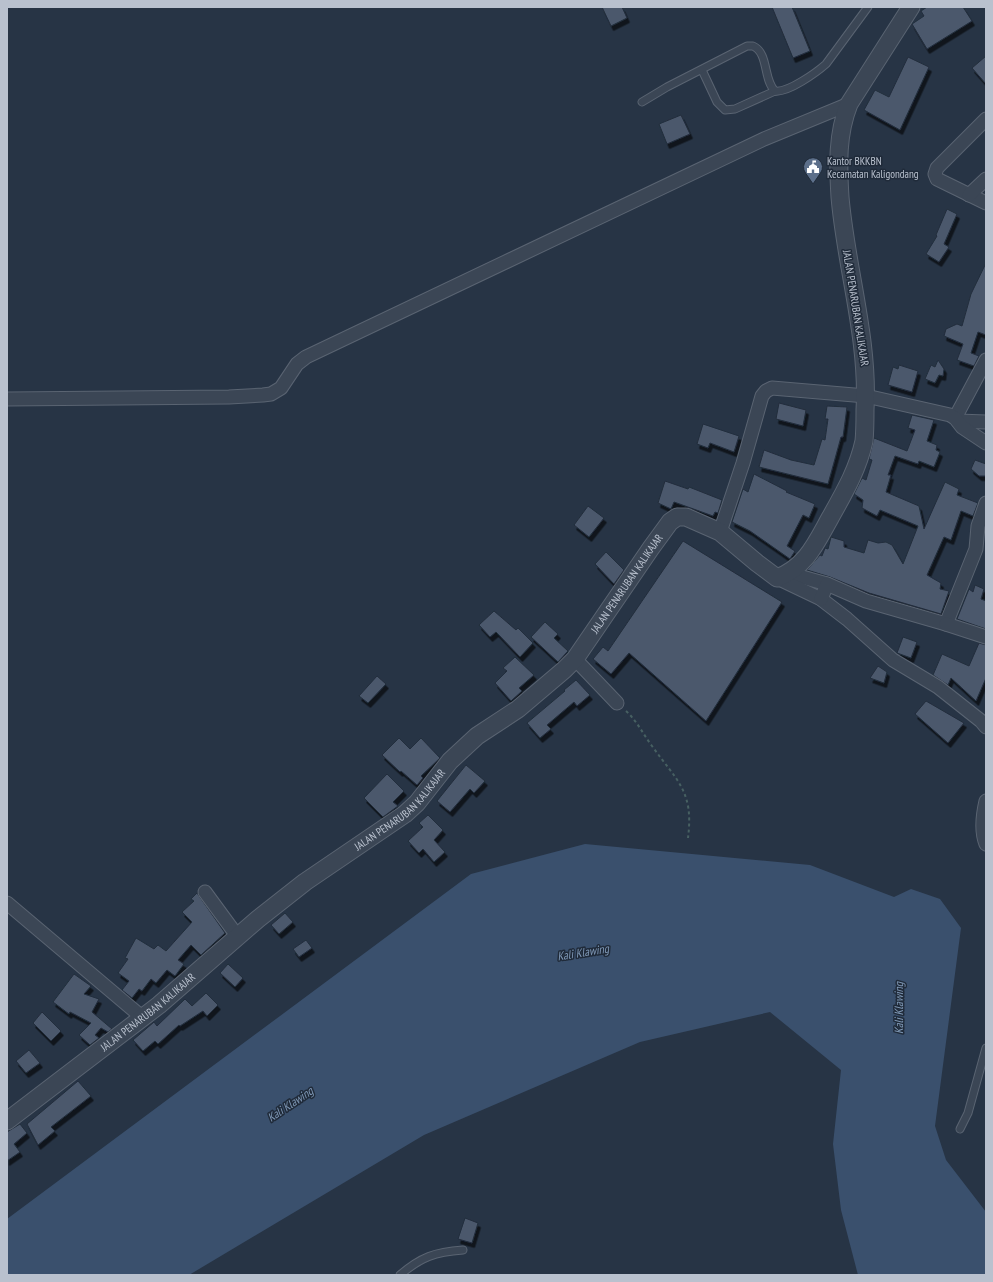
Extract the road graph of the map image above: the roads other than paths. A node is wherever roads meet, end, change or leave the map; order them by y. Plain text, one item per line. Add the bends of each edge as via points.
1 (868, 7) edge
2 (911, 7) edge
3 (702, 70) junction
4 (776, 91) junction
5 (642, 102) dead end
6 (849, 104) junction
7 (986, 119) edge
8 (986, 179) edge
9 (969, 195) junction
10 (986, 203) edge
11 (986, 360) edge
12 (866, 396) junction
13 (7, 399) edge
14 (956, 419) junction
15 (986, 422) edge
16 (986, 443) edge
17 (986, 503) edge
18 (720, 532) junction
19 (783, 575) junction
20 (827, 584) junction
21 (821, 599) junction
22 (946, 624) junction
23 (986, 637) edge
24 (575, 659) junction
25 (617, 703) road end
26 (986, 727) edge
27 (986, 801) edge
28 (985, 815) edge
29 (986, 844) edge
30 (205, 892) dead end
31 (7, 903) edge
32 (238, 937) junction
33 (142, 1018) junction
34 (986, 1048) edge
35 (7, 1121) edge
36 (960, 1129) dead end
37 (462, 1250) dead end
38 (400, 1275) edge

1 - 4 lane via 826,64 786,90
2 - 6 street, JALAN PENARUBAN KALIKAJAR
3 - 4 lane via 718,102 725,110 735,109
3 - 4 lane via 747,46 753,46 760,52 771,87
3 - 5 lane
6 - 12 street, JALAN PENARUBAN KALIKAJAR via 843,119 839,145 839,180 844,235 866,366
6 - 13 street via 764,139 306,357 297,364 282,388 271,394 229,398
7 - 9 street via 937,168 935,174 937,179
8 - 9 street
9 - 10 street
11 - 14 street
12 - 14 street
12 - 18 street via 772,388 766,391 762,396
12 - 19 street, JALAN PENARUBAN KALIKAJAR via 864,438 850,482 802,563
14 - 15 street
14 - 16 street via 962,427
17 - 22 street via 978,526 976,549
18 - 19 street, JALAN PENARUBAN KALIKAJAR via 757,563
18 - 24 street, JALAN PENARUBAN KALIKAJAR via 686,517 677,517 670,522
19 - 20 street
19 - 21 street
20 - 21 street
20 - 22 street via 866,601
21 - 26 street via 893,660 938,687 981,720
22 - 23 street
24 - 25 street
24 - 32 street, JALAN PENARUBAN KALIKAJAR via 518,709 477,736 450,761 417,803 405,814 305,882
27 - 28 street
28 - 29 street
30 - 32 street
31 - 33 street
32 - 33 street, JALAN PENARUBAN KALIKAJAR
33 - 35 street, JALAN PENARUBAN KALIKAJAR
34 - 36 lane via 968,1113
37 - 38 lane via 428,1256 414,1263

